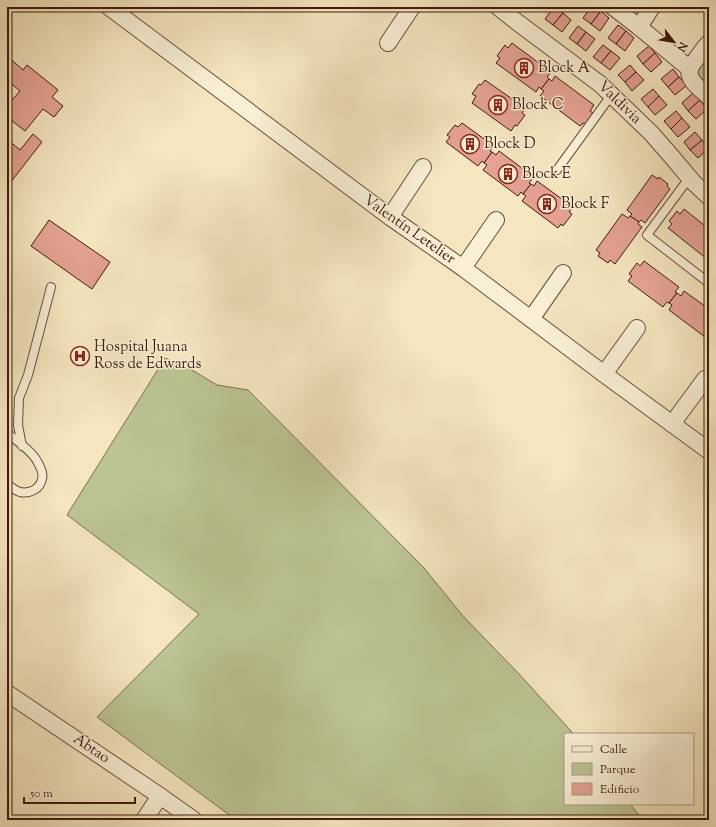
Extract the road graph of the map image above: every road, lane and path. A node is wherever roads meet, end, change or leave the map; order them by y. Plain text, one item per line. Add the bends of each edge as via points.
1 (109, 7) edge
2 (412, 7) edge
3 (498, 7) edge
4 (613, 7) edge
5 (652, 7) edge
6 (639, 27) junction
7 (388, 43) dead end
8 (709, 43) edge
9 (690, 69) junction
10 (613, 96) junction
11 (709, 97) edge
12 (423, 167) dead end
13 (556, 170) dead end
14 (689, 178) junction
15 (709, 197) edge
16 (390, 217) junction
17 (496, 220) dead end
18 (463, 268) junction
19 (563, 273) dead end
20 (709, 283) edge
21 (51, 287) dead end
22 (531, 319) junction
23 (637, 328) dead end
24 (604, 374) junction
25 (705, 379) dead end
26 (672, 424) junction
27 (7, 433) edge
28 (22, 446) junction
29 (709, 451) edge
30 (7, 484) edge
31 (7, 693) edge
32 (160, 796) junction
33 (144, 820) edge
34 (194, 820) edge

1 - 16 street, Valentín Letelier
2 - 7 street
3 - 10 street, Valdivia
4 - 6 street
5 - 6 street
6 - 9 street
8 - 9 street
9 - 11 street via 693,81
10 - 13 lane
10 - 14 street, Valdivia via 651,133
12 - 16 street
14 - 15 street, Valdivia
14 - 20 lane via 647,235
16 - 18 street, Valentín Letelier
17 - 18 street
18 - 22 street, Valentín Letelier
19 - 22 street
21 - 28 lane via 28,375 19,398 18,425
22 - 24 street, Valentín Letelier
23 - 24 street
24 - 26 street, Valentín Letelier
25 - 26 street
26 - 29 street, Valentín Letelier
27 - 28 lane
28 - 30 lane via 36,459 42,471 42,479 37,489 28,493 19,492
31 - 32 street, Abtao
32 - 33 street
32 - 34 street, Abtao

